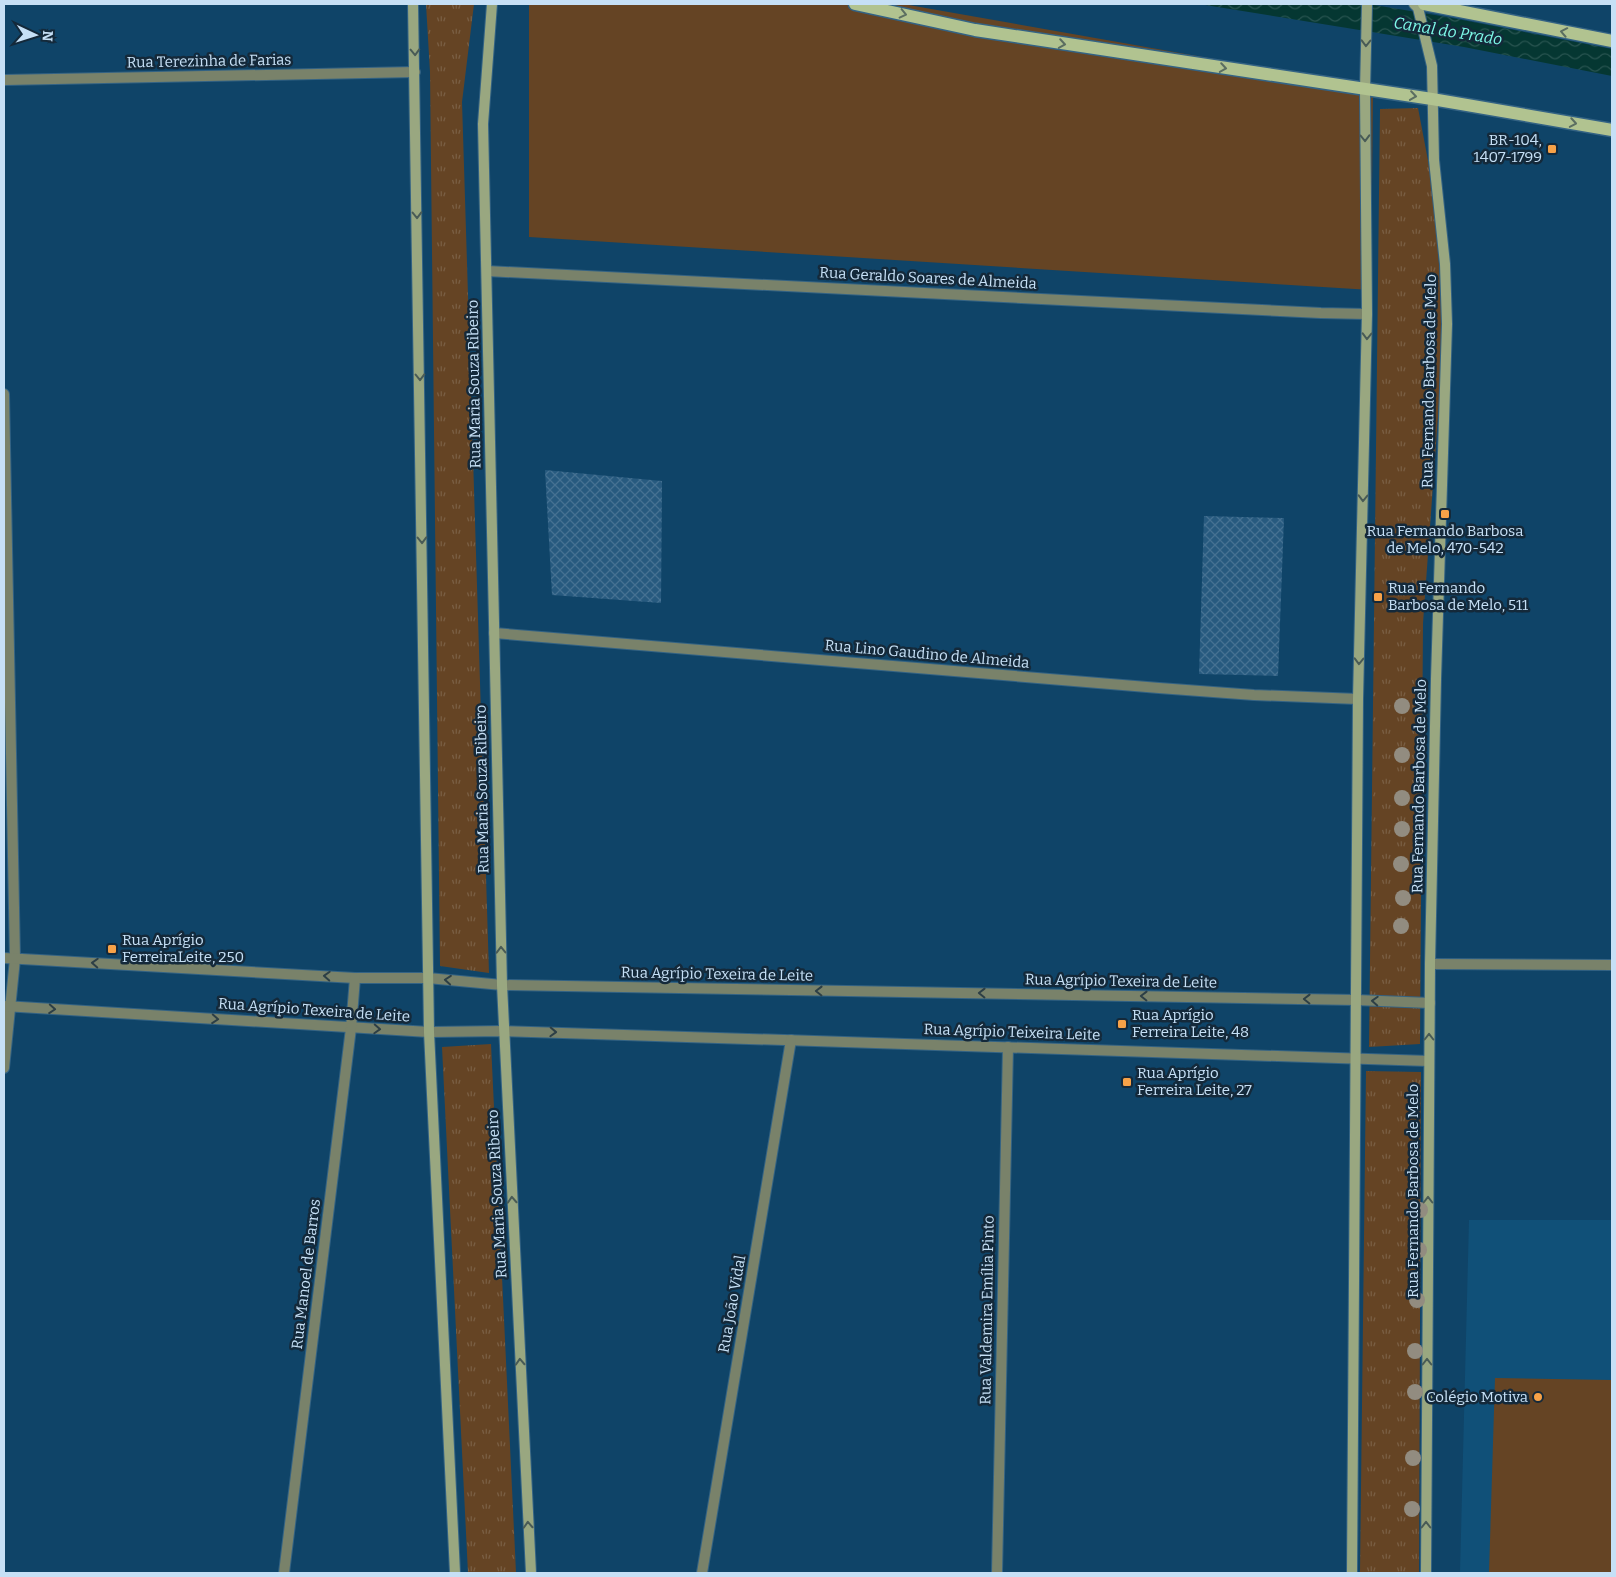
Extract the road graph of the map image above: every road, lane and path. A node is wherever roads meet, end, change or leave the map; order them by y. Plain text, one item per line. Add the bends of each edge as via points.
1 (413, 4) edge
2 (492, 4) edge
3 (855, 4) edge
4 (1367, 4) edge
5 (1419, 5) edge
6 (1612, 41) edge
7 (415, 72) junction
8 (4, 80) edge
9 (1365, 86) junction
10 (1432, 99) junction
11 (1612, 130) edge
12 (487, 271) junction
13 (1367, 314) junction
14 (4, 394) edge
15 (494, 633) junction
16 (1358, 699) junction
17 (4, 958) edge
18 (15, 959) junction
19 (1430, 964) junction
20 (1612, 965) edge
21 (355, 978) junction
22 (428, 978) junction
23 (502, 985) junction
24 (1356, 1000) junction
25 (1430, 1003) junction
26 (6, 1006) edge
27 (351, 1028) junction
28 (504, 1031) junction
29 (429, 1032) junction
30 (654, 1036) joint
31 (792, 1040) junction
32 (1008, 1047) junction
33 (1356, 1059) junction
34 (1429, 1061) junction
35 (4, 1068) edge
36 (284, 1573) edge
37 (455, 1573) edge
38 (531, 1573) edge
39 (702, 1573) edge
40 (997, 1573) edge
41 (1352, 1573) edge
42 (1426, 1573) edge

1 -> 7 street
2 - 12 street, Rua Maria Souza Ribeiro via 483,124
3 -> 9 main road via 975,30
4 -> 9 street
6 -> 5 main road
5 - 10 street, Rua Fernando Barbosa de Melo via 1432,66
7 - 8 street, Rua Terezinha de Farias
7 -> 22 street
9 -> 10 main road
9 -> 13 street
10 -> 11 main road
10 - 19 street, Rua Fernando Barbosa de Melo via 1434,160 1446,264 1447,324
12 - 13 street, Rua Geraldo Soares de Almeida
12 - 15 street, Rua Maria Souza Ribeiro
13 -> 16 street
14 - 18 street
15 - 16 street, Rua Lino Gaudino de Almeida via 1178,690
23 -> 15 street, Rua Maria Souza Ribeiro
16 - 24 street
17 - 18 street, Rua Agrípio Texeira de Leite
21 -> 18 street, Rua Agrípio Texeira de Leite
18 - 26 street
19 - 20 street
19 - 25 street, Rua Fernando Barbosa de Melo
21 - 22 street, Rua Agrípio Texeira de Leite
21 - 27 street, Rua Manoel de Barros
23 -> 22 street, Rua Agrípio Texeira de Leite
22 - 29 street
24 -> 23 street, Rua Agrípio Texeira de Leite
23 - 28 street, Rua Maria Souza Ribeiro
25 -> 24 street, Rua Agrípio Texeira de Leite
24 - 33 street
34 -> 25 street, Rua Fernando Barbosa de Melo
26 -> 27 street, Rua Agrípio Texeira de Leite
26 - 35 street
27 -> 29 street, Rua Agrípio Texeira de Leite
27 - 36 street, Rua Manoel de Barros
28 - 29 street, Rua Agrípio Texeira de Leite
28 -> 30 street, Rua Agrípio Texeira de Leite
38 -> 28 street, Rua Maria Souza Ribeiro
29 - 37 street
30 - 31 street, Rua Agrípio Teixeira Leite
31 - 32 street, Rua Agrípio Teixeira Leite
31 - 39 street, Rua João Vidal
32 - 33 street, Rua Agrípio Teixeira Leite
32 - 40 street, Rua Valdemira Emília Pinto
33 - 34 street, Rua Agrípio Teixeira Leite
33 - 41 street
42 -> 34 street, Rua Fernando Barbosa de Melo

